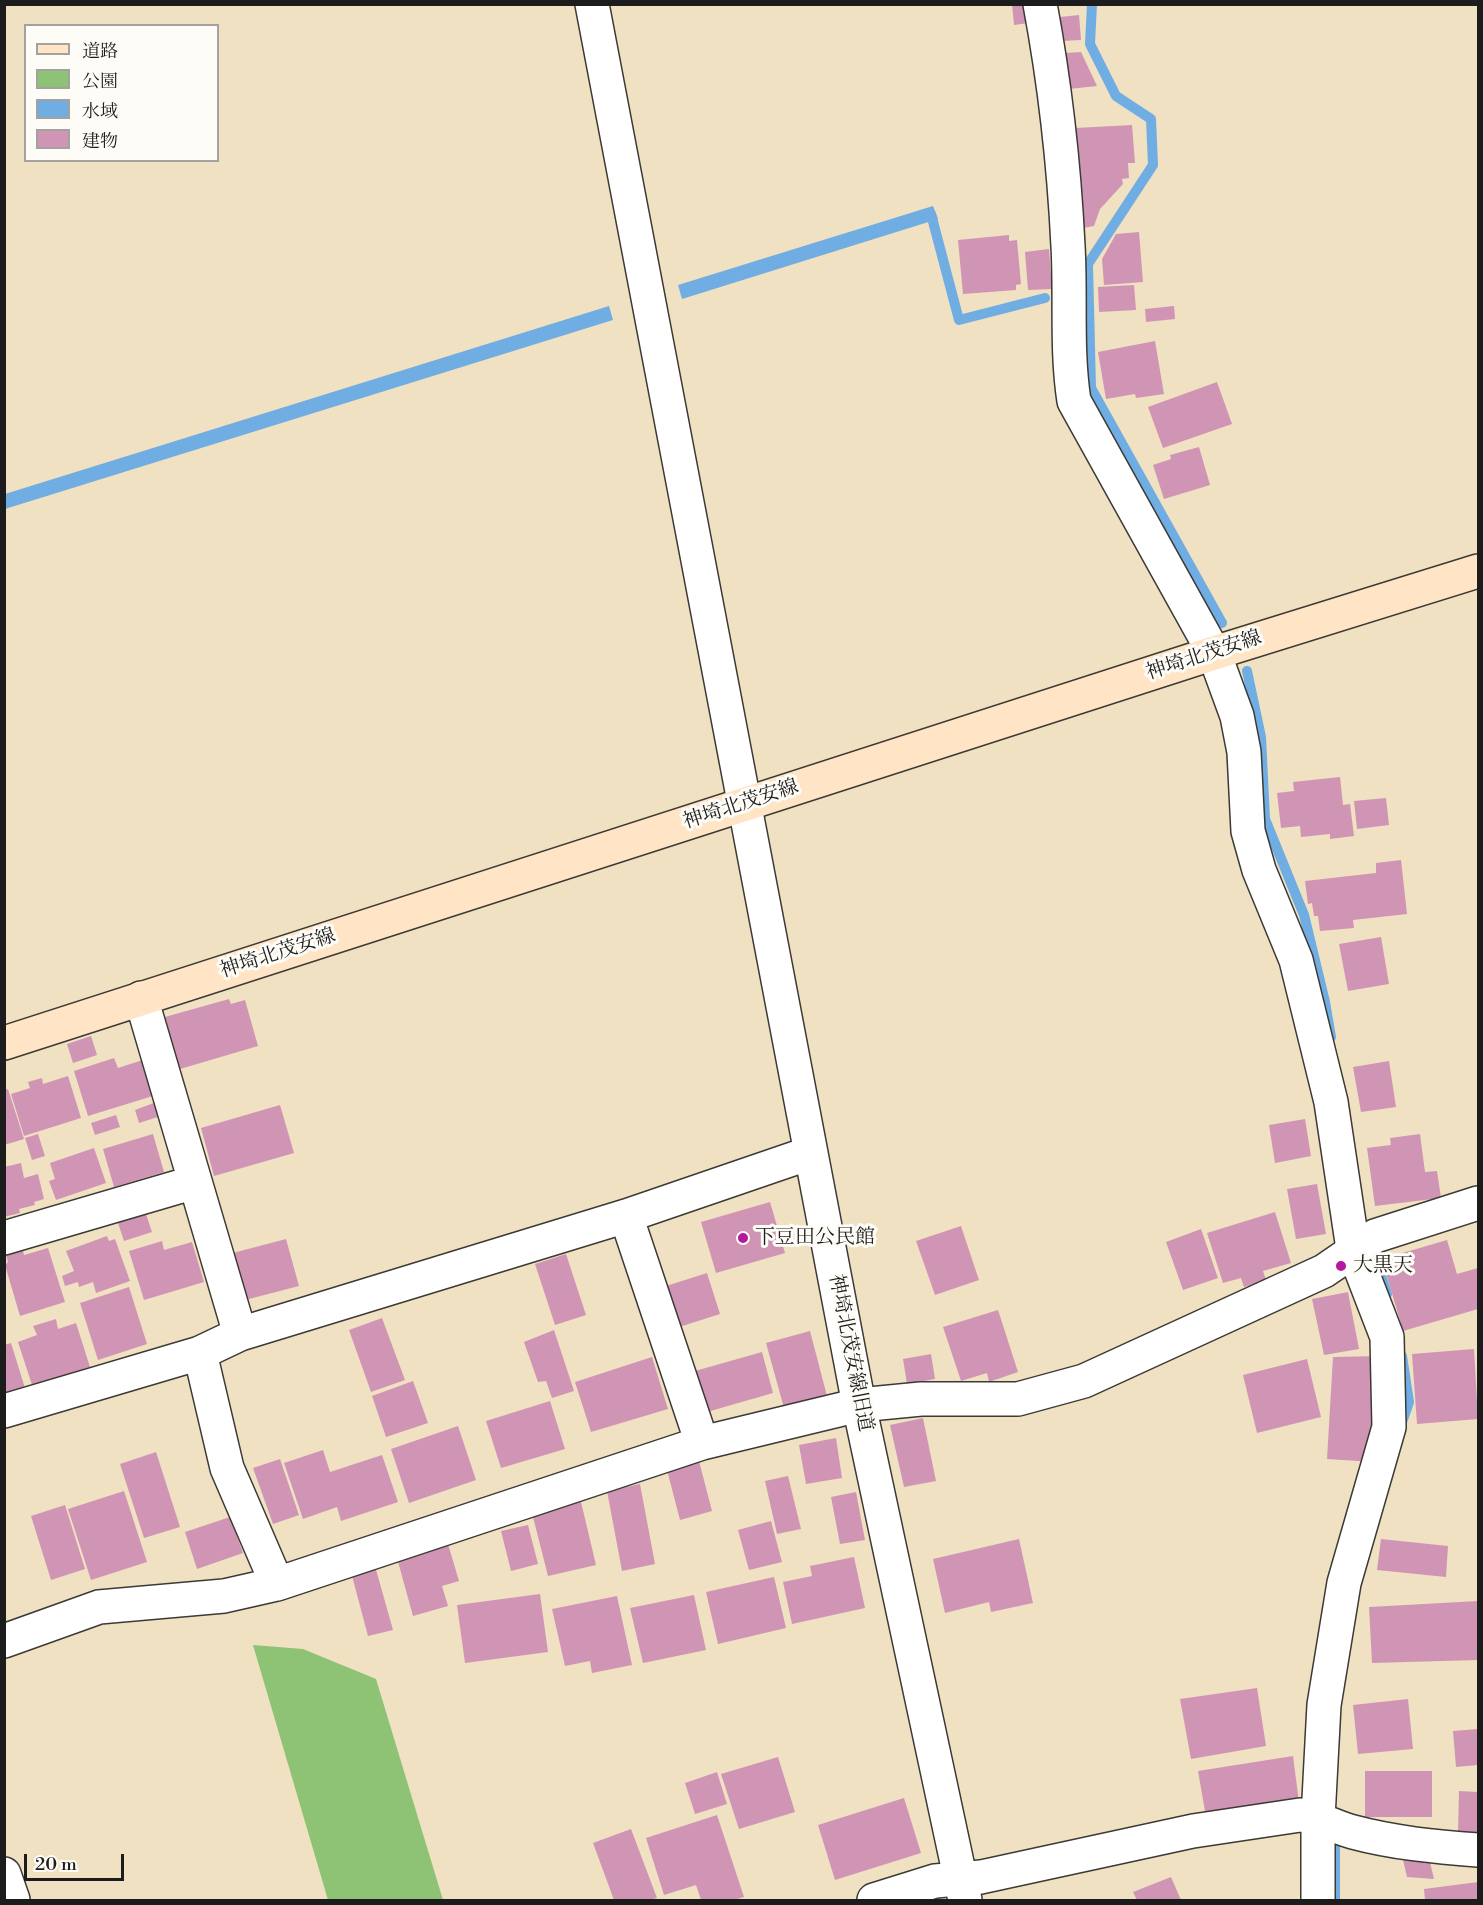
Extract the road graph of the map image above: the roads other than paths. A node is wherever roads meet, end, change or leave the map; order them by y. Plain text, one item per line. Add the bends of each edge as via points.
1 (592, 4) edge
2 (1041, 4) edge
3 (1479, 571) edge
4 (1214, 653) junction
5 (745, 804) junction
6 (141, 998) junction
7 (4, 1043) edge
8 (810, 1153) junction
9 (195, 1182) junction
10 (1479, 1203) edge
11 (626, 1216) junction
12 (4, 1238) edge
13 (1364, 1242) junction
14 (240, 1334) junction
15 (200, 1353) junction
16 (859, 1405) junction
17 (4, 1411) edge
18 (702, 1443) junction
19 (278, 1584) junction
20 (4, 1641) edge
21 (1334, 1825) junction
22 (1479, 1850) edge
23 (4, 1874) edge
24 (962, 1889) edge
25 (13, 1900) edge
26 (874, 1900) edge
27 (1318, 1900) edge

1 - 5 street, 神埼北茂安線旧道
2 - 4 street via 1060,130 1074,401
3 - 4 main road, 神埼北茂安線
4 - 5 main road, 神埼北茂安線
4 - 13 street via 1241,734 1248,831 1259,870 1296,960
5 - 6 main road, 神埼北茂安線
5 - 8 street, 神埼北茂安線旧道
6 - 7 main road, 神埼北茂安線
6 - 9 street
8 - 11 street
8 - 16 street, 神埼北茂安線旧道
9 - 12 street
9 - 14 street
10 - 13 street
11 - 14 street
11 - 18 street
13 - 16 street via 1324,1271 1084,1381 1018,1399 921,1399
13 - 21 street via 1387,1337 1389,1426 1344,1583 1324,1705
14 - 15 street
15 - 17 street
15 - 19 street via 227,1468
16 - 18 street
16 - 24 street, 神埼北茂安線旧道
18 - 19 street
19 - 20 street via 224,1596 99,1607
21 - 22 street via 1438,1847
21 - 24 street via 1300,1815 1193,1831 981,1877
21 - 27 street
23 - 25 street
24 - 26 street via 935,1881

